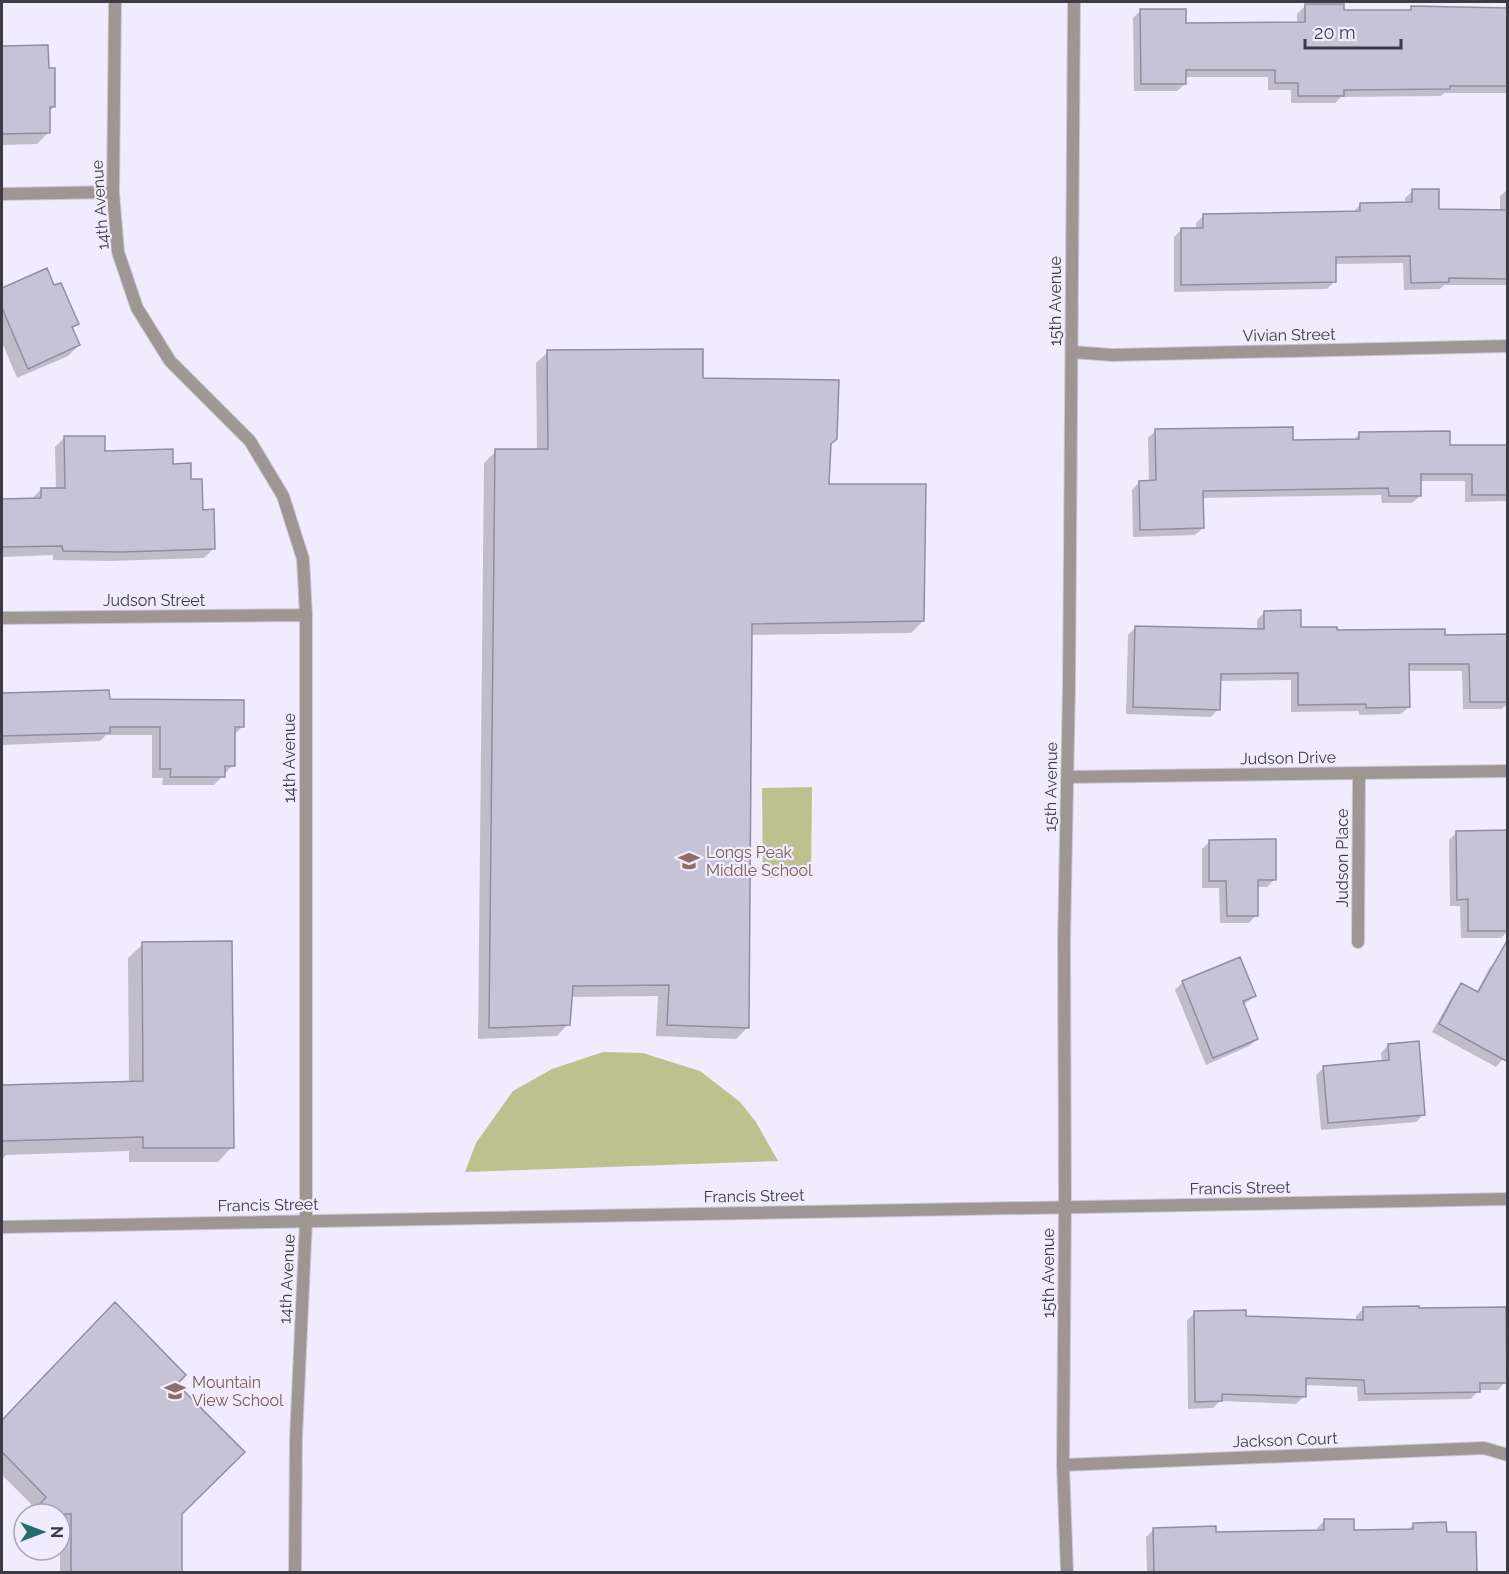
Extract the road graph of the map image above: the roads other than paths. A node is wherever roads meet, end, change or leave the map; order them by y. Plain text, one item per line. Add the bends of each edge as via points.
1 (115, 2) edge
2 (1074, 2) edge
3 (113, 192) junction
4 (2, 194) edge
5 (1508, 346) edge
6 (1072, 352) junction
7 (306, 615) junction
8 (2, 618) edge
9 (1508, 771) edge
10 (1359, 774) junction
11 (1068, 777) junction
12 (1358, 942) dead end
13 (1508, 1199) edge
14 (1065, 1207) junction
15 (306, 1221) junction
16 (2, 1227) edge
17 (1508, 1455) edge
18 (1063, 1465) junction
19 (295, 1572) edge
20 (1067, 1572) edge

1 - 3 street, 14th Avenue
2 - 6 street, 15th Avenue
3 - 4 street
3 - 7 street, 14th Avenue via 118,252 138,309 170,361 250,441 283,496 303,559
5 - 6 street, Vivian Street via 1112,355
6 - 11 street, 15th Avenue
7 - 8 street, Judson Street
7 - 15 street, 14th Avenue
9 - 10 street, Judson Drive
10 - 11 street, Judson Drive
10 - 12 street, Judson Place
11 - 14 street, 15th Avenue
13 - 14 street, Francis Street
14 - 15 street, Francis Street
14 - 18 street, 15th Avenue
15 - 16 street, Francis Street
15 - 19 street, 14th Avenue via 296,1437
17 - 18 street, Jackson Court via 1484,1448
18 - 20 street, 15th Avenue

